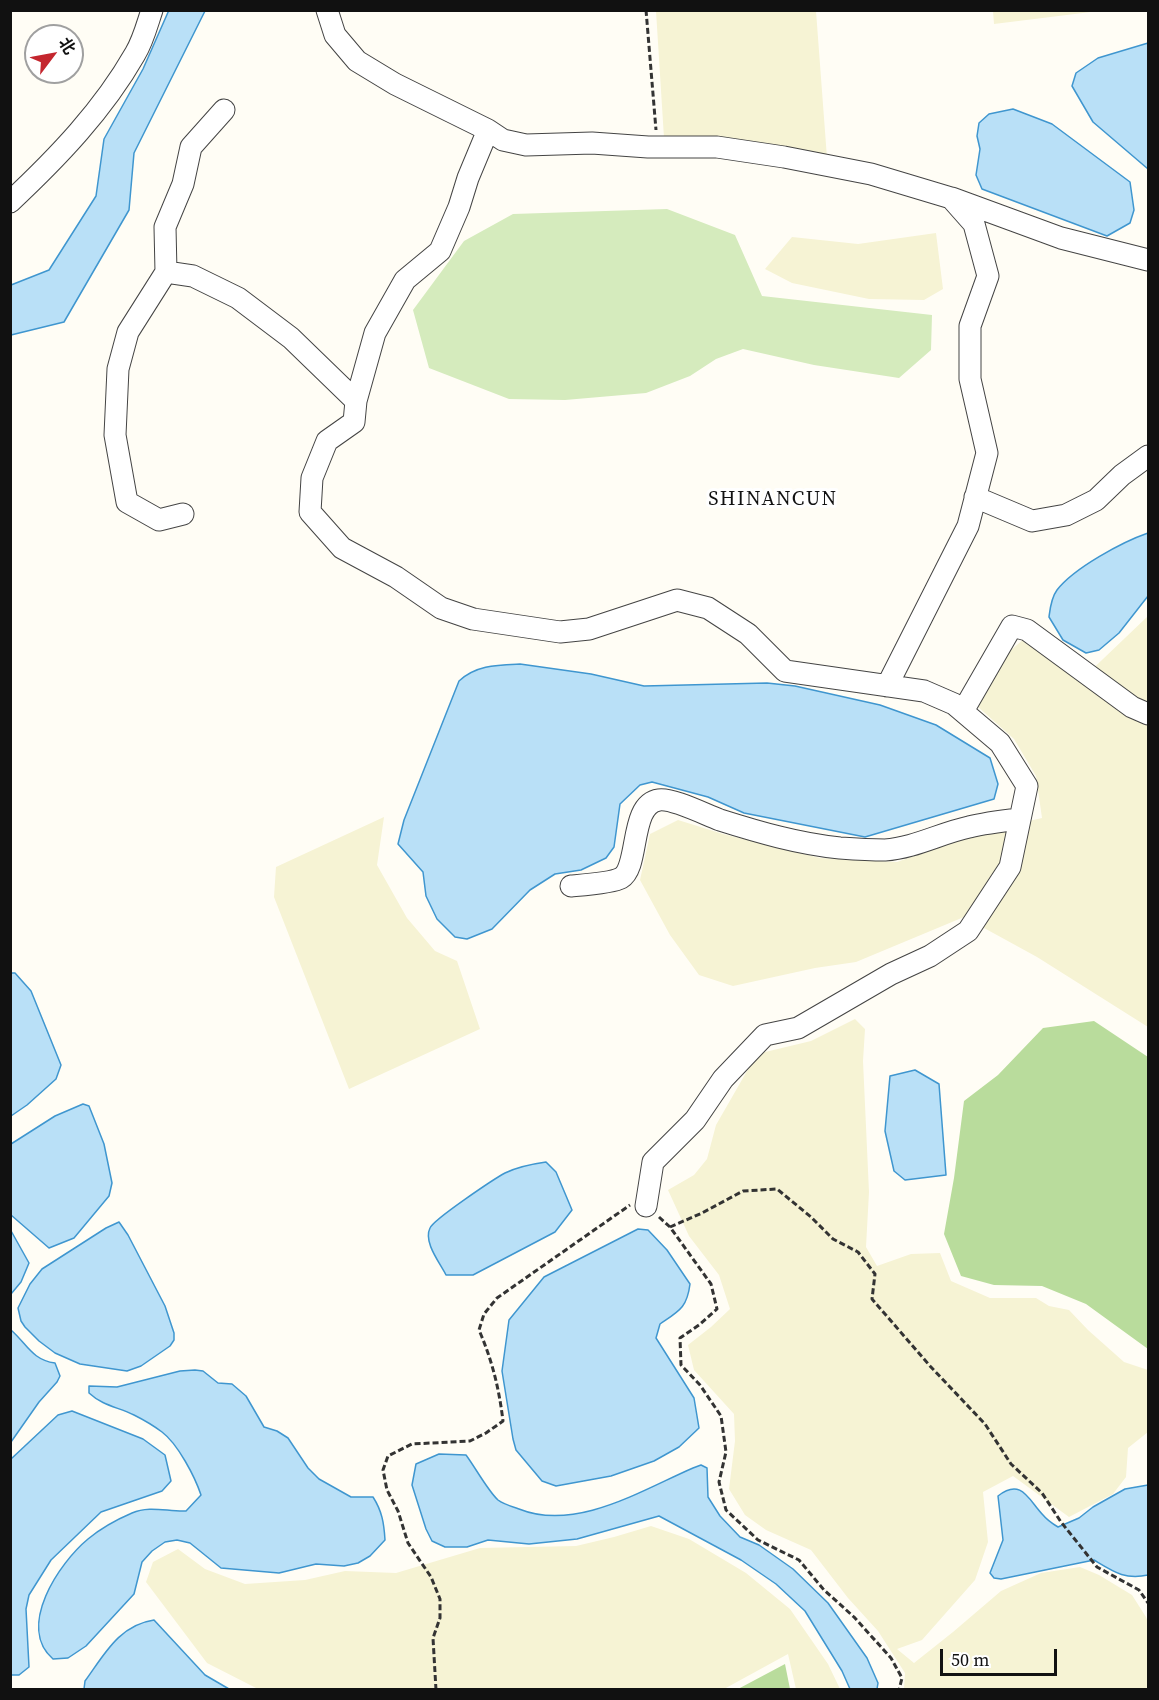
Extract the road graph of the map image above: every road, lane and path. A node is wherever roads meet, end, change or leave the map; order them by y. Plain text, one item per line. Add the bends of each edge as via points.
1 (152, 10) edge
2 (327, 10) edge
3 (646, 10) edge
4 (224, 110) dead end
5 (488, 130) junction
6 (657, 147) junction
7 (951, 198) junction
8 (10, 202) edge
9 (1149, 260) edge
10 (166, 272) junction
11 (356, 401) junction
12 (1149, 456) edge
13 (975, 497) junction
14 (183, 514) dead end
15 (887, 686) junction
16 (963, 711) junction
17 (1149, 714) edge
18 (1019, 819) junction
19 (571, 886) dead end
20 (646, 1206) junction
21 (670, 1227) junction
22 (1149, 1602) edge
23 (436, 1689) edge
24 (899, 1689) edge

1 - 8 street via 136,52 101,106 55,160
2 - 5 street via 335,35 357,61
3 - 6 path
4 - 10 street via 191,147 183,184 165,227
5 - 6 street via 503,140 526,145
5 - 11 street via 440,251 405,280 375,333
6 - 7 street via 717,147 784,157 871,174
7 - 9 street via 1061,238
7 - 13 street via 974,224 988,276 970,326 970,379 987,453
10 - 11 street via 193,276 238,298 291,338
10 - 14 street via 128,332 118,369 115,435 127,502 159,520
11 - 15 street via 354,422 327,441 315,468 310,512 342,548 396,577 441,608 473,619 560,632 589,628 677,600 708,608 748,634 785,671
12 - 13 street via 1096,500 1066,515 1032,521
13 - 15 street via 968,526
15 - 16 street via 924,691
16 - 17 street via 1012,626 1027,630 1132,707
16 - 18 street via 1000,743 1027,786
18 - 19 street via 969,827 887,850 840,848 760,831 659,800 649,805 640,818 627,871 620,878
18 - 20 street via 1010,867 968,931 798,1028 765,1035 723,1079 695,1120 653,1162
20 - 21 path
20 - 23 path via 629,1204 497,1298 484,1314 478,1330 490,1355 503,1421 470,1441 412,1444 388,1456 383,1470 387,1490 408,1543 431,1577 440,1599 440,1618 433,1638
21 - 22 path via 743,1191 777,1189 833,1239 858,1252 875,1274 872,1299 985,1424 1011,1464 1042,1493 1097,1567 1139,1590
21 - 24 path via 711,1284 717,1309 680,1338 680,1347 681,1365 721,1416 726,1452 719,1482 726,1510 758,1540 799,1560 891,1658 902,1678

